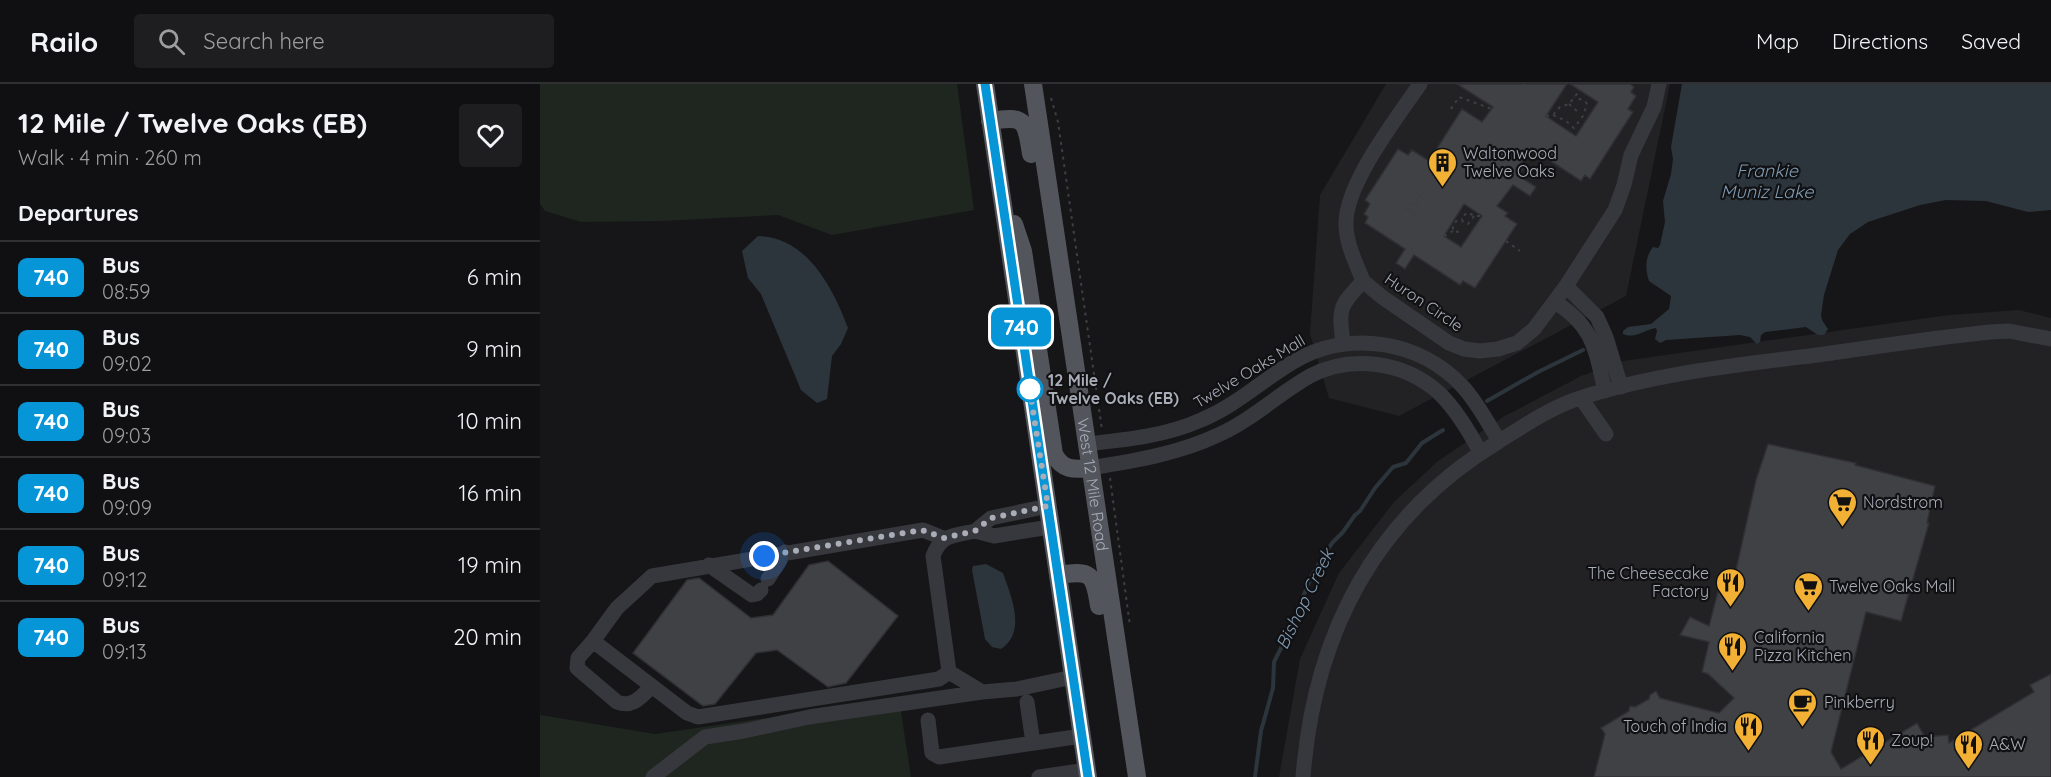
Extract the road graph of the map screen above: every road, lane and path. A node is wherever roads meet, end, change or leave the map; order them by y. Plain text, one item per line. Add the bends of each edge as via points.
1 (985, 84) edge
2 (1033, 84) edge
3 (1420, 84) edge
4 (1659, 84) edge
5 (1580, 90) dead end
6 (1574, 97) junction
7 (1569, 105) junction
8 (1492, 108) dead end
9 (1451, 109) dead end
10 (1577, 111) dead end
11 (1553, 115) junction
12 (1546, 116) dead end
13 (990, 121) junction
14 (1539, 172) dead end
15 (998, 176) junction
16 (1540, 177) dead end
17 (1416, 192) dead end
18 (1421, 195) dead end
19 (1417, 198) junction
20 (1414, 215) dead end
21 (1474, 216) junction
22 (1482, 216) dead end
23 (1462, 219) junction
24 (1453, 231) junction
25 (1459, 232) dead end
26 (1444, 236) dead end
27 (1506, 241) dead end
28 (1520, 251) dead end
29 (1363, 281) junction
30 (1566, 286) junction
31 (1555, 302) junction
32 (2051, 339) edge
33 (1343, 344) junction
34 (1073, 361) junction
35 (1621, 387) junction
36 (1605, 391) junction
37 (1581, 398) junction
38 (1606, 434) dead end
39 (1499, 441) junction
40 (1086, 444) junction
41 (1480, 452) junction
42 (1090, 468) junction
43 (1048, 506) junction
44 (1050, 527) junction
45 (975, 531) junction
46 (944, 538) junction
47 (785, 552) junction
48 (710, 565) junction
49 (1058, 575) junction
50 (593, 641) junction
51 (949, 672) junction
52 (1073, 679) junction
53 (651, 687) junction
54 (982, 692) junction
55 (1027, 702) dead end
56 (928, 720) dead end
57 (1082, 736) junction
58 (1033, 743) junction
59 (1091, 775) edge
60 (1048, 776) edge
61 (653, 777) edge
62 (1124, 777) edge
63 (1137, 777) edge
64 (1303, 777) edge

1 - 13 main road
2 - 34 main road, West 12 Mile Road
3 - 29 street, Huron Circle via 1359,177 1351,196 1346,223 1349,246
4 - 30 street, Huron Circle via 1654,107 1630,155 1615,210
5 - 6 path
6 - 7 path
6 - 11 path via 1587,105 1574,128
7 - 10 path
7 - 11 path via 1560,107
8 - 9 path via 1459,97
11 - 12 path
13 - 15 main road
13 - 34 main road via 1015,118 1027,129 1056,319
14 - 16 path
15 - 42 main road via 1023,251 1054,454 1065,467
15 - 43 main road
17 - 19 path
18 - 19 path
19 - 20 path via 1406,209
21 - 22 path
21 - 23 path via 1466,213
21 - 23 path via 1468,224
23 - 24 path via 1457,220
24 - 25 path
24 - 26 path
27 - 28 path
29 - 31 street, Huron Circle via 1449,343 1480,351 1517,343 1534,330
29 - 33 street, Huron Circle via 1340,311
30 - 31 street, Huron Circle
30 - 35 street via 1597,317
31 - 36 street via 1586,329
32 - 35 street via 2009,331 1980,333 1705,369
33 - 39 street, Twelve Oaks Mall via 1393,346 1439,366 1464,388
33 - 40 street, Twelve Oaks Mall via 1293,362 1239,401 1194,424
34 - 40 main road, West 12 Mile Road
35 - 36 street
36 - 37 street
37 - 38 street
37 - 39 street
39 - 41 street
40 - 42 main road, West 12 Mile Road
41 - 42 street via 1450,405 1430,385 1388,366 1357,364 1317,373 1247,421 1202,442
41 - 64 street via 1437,485 1408,516 1385,542 1356,588 1321,670
42 - 63 main road, West 12 Mile Road
43 - 44 main road
43 - 45 street via 991,518
44 - 45 street via 994,536
44 - 49 main road
45 - 46 street
46 - 47 street via 922,530
46 - 51 street via 933,556
47 - 48 street
47 - 48 street via 757,594 752,595
48 - 50 street via 652,576 617,608
49 - 52 main road
49 - 62 main road via 1084,573 1095,584
50 - 53 street
50 - 53 street via 578,658 578,668 617,702 634,702
51 - 53 street via 939,679 698,717
51 - 54 street
52 - 54 street
52 - 57 main road
52 - 59 main road via 1088,705
54 - 61 street via 809,717 705,737
55 - 58 street
56 - 58 street via 932,753 939,757
57 - 58 street
57 - 59 main road
59 - 60 street

